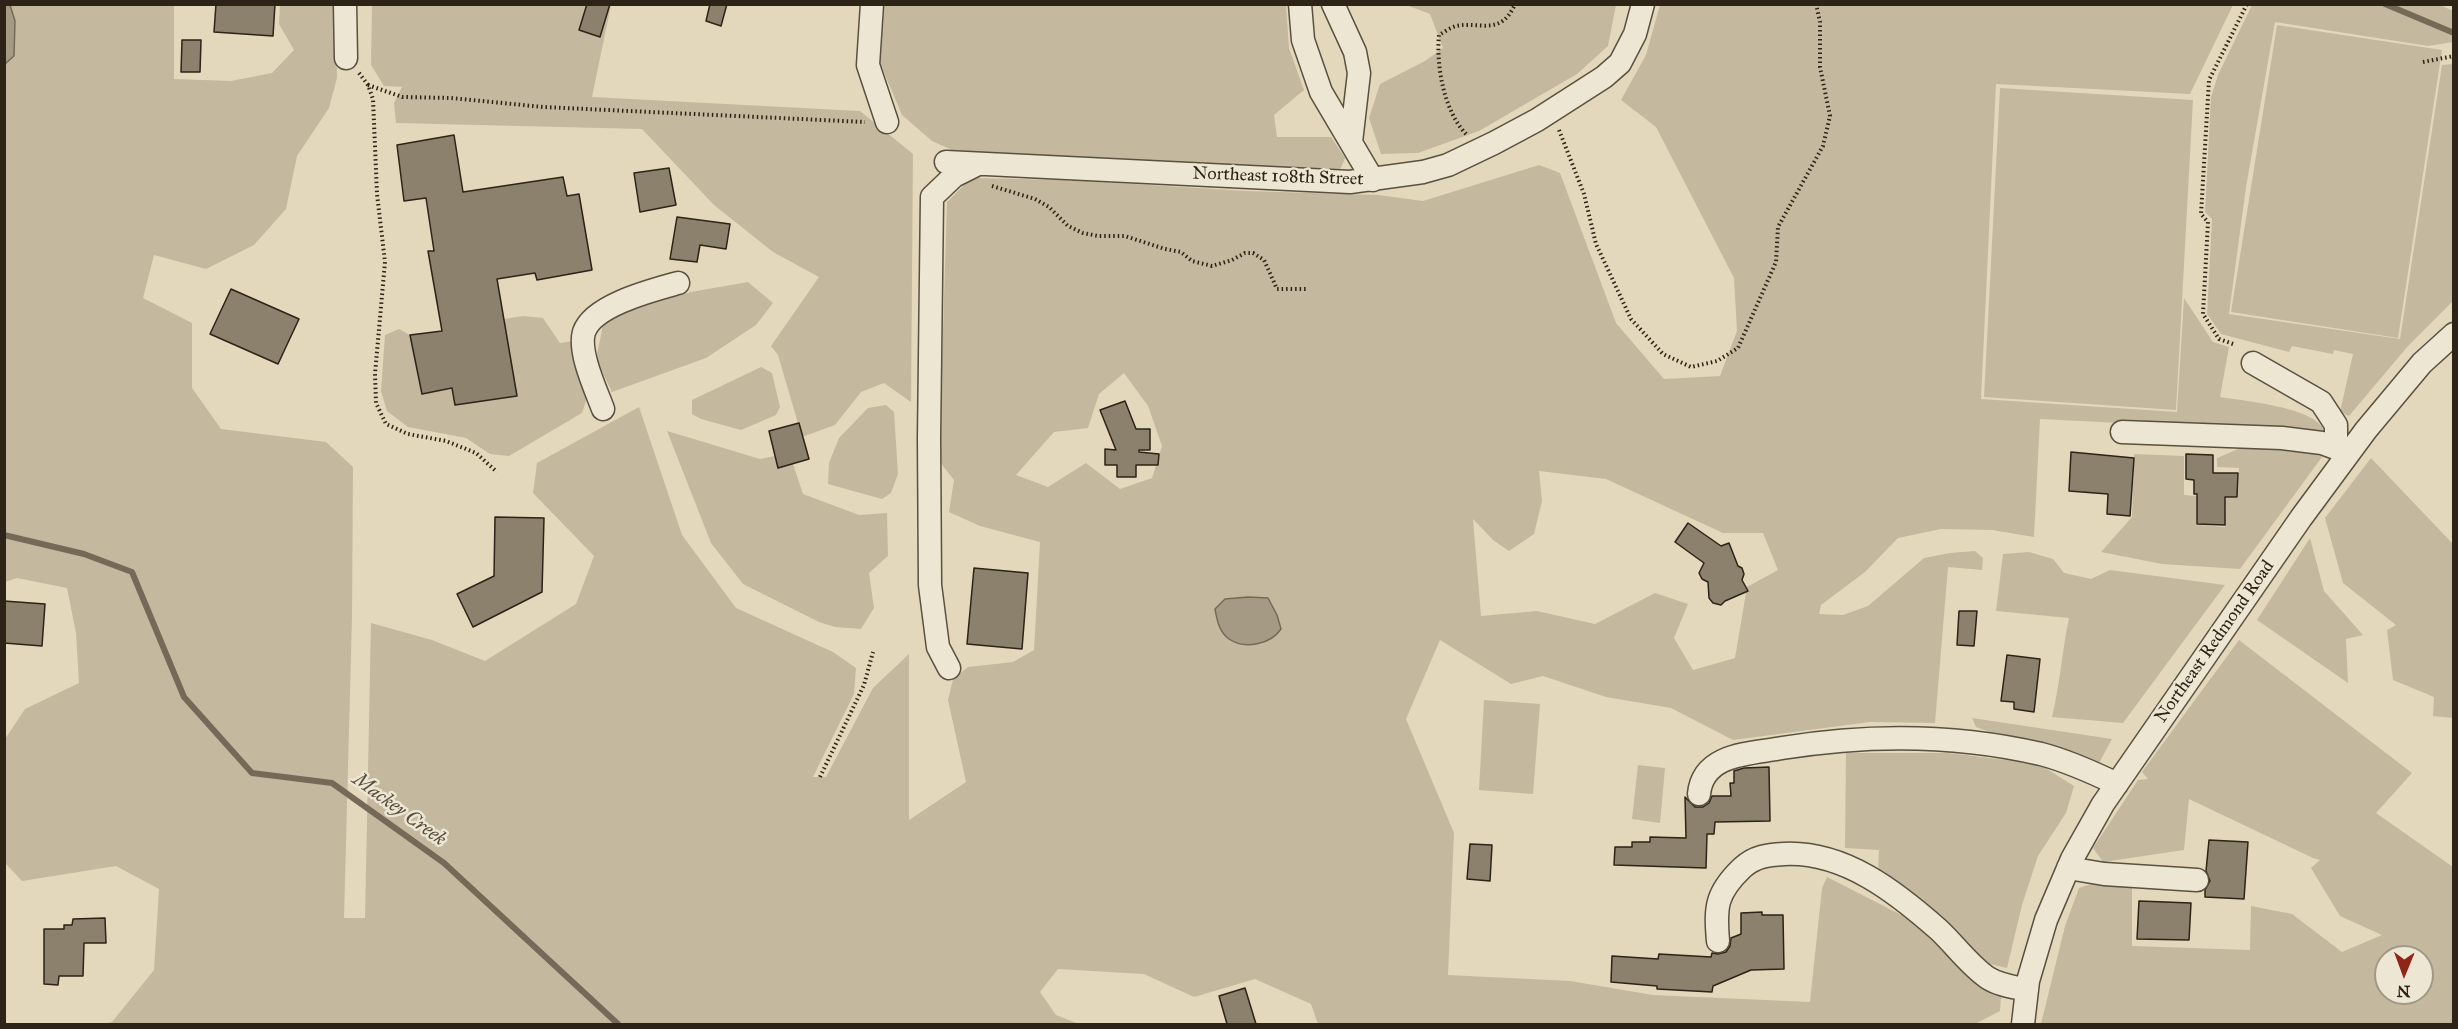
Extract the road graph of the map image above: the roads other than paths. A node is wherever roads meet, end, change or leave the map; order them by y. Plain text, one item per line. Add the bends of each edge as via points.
1 (345, 4) edge
2 (872, 4) edge
3 (1300, 4) edge
4 (1333, 4) edge
5 (1643, 4) edge
6 (346, 58) road end
7 (887, 122) road end
8 (1350, 142) junction
9 (946, 162) dead end
10 (976, 166) junction
11 (1373, 180) junction
12 (678, 283) dead end
13 (2454, 334) edge
14 (2253, 363) dead end
15 (603, 409) dead end
16 (2122, 432) dead end
17 (2342, 451) junction
18 (949, 668) dead end
19 (2117, 784) junction
20 (1699, 794) dead end
21 (2068, 868) junction
22 (2197, 880) dead end
23 (1718, 941) dead end
24 (2027, 985) junction
25 (2023, 1024) edge

1 - 6 street
2 - 7 street via 868,65
3 - 8 street via 1303,40 1311,66
4 - 8 street via 1359,73
5 - 11 street, Northeast 108th Street via 1635,34 1620,63 1604,77 1537,120 1448,165
8 - 11 street
9 - 10 street, Northeast 108th Street
10 - 11 street, Northeast 108th Street
10 - 18 street via 954,176 932,197 930,585 938,647
12 - 15 street via 633,296 596,316 584,332 585,359
13 - 17 street, Northeast Redmond Road via 2422,363
14 - 17 street via 2321,402 2336,425
16 - 17 street via 2282,438 2322,443
17 - 19 street, Northeast Redmond Road via 2288,537
19 - 20 street via 2070,762 2004,747 1917,737 1871,737 1734,756 1705,773
19 - 21 street, Northeast Redmond Road
21 - 22 street
21 - 24 street, Northeast Redmond Road via 2046,920
23 - 24 street via 1716,911 1720,897 1750,860 1812,854 1842,863 1880,884 1938,930 1988,978 2007,986
24 - 25 street, Northeast Redmond Road

